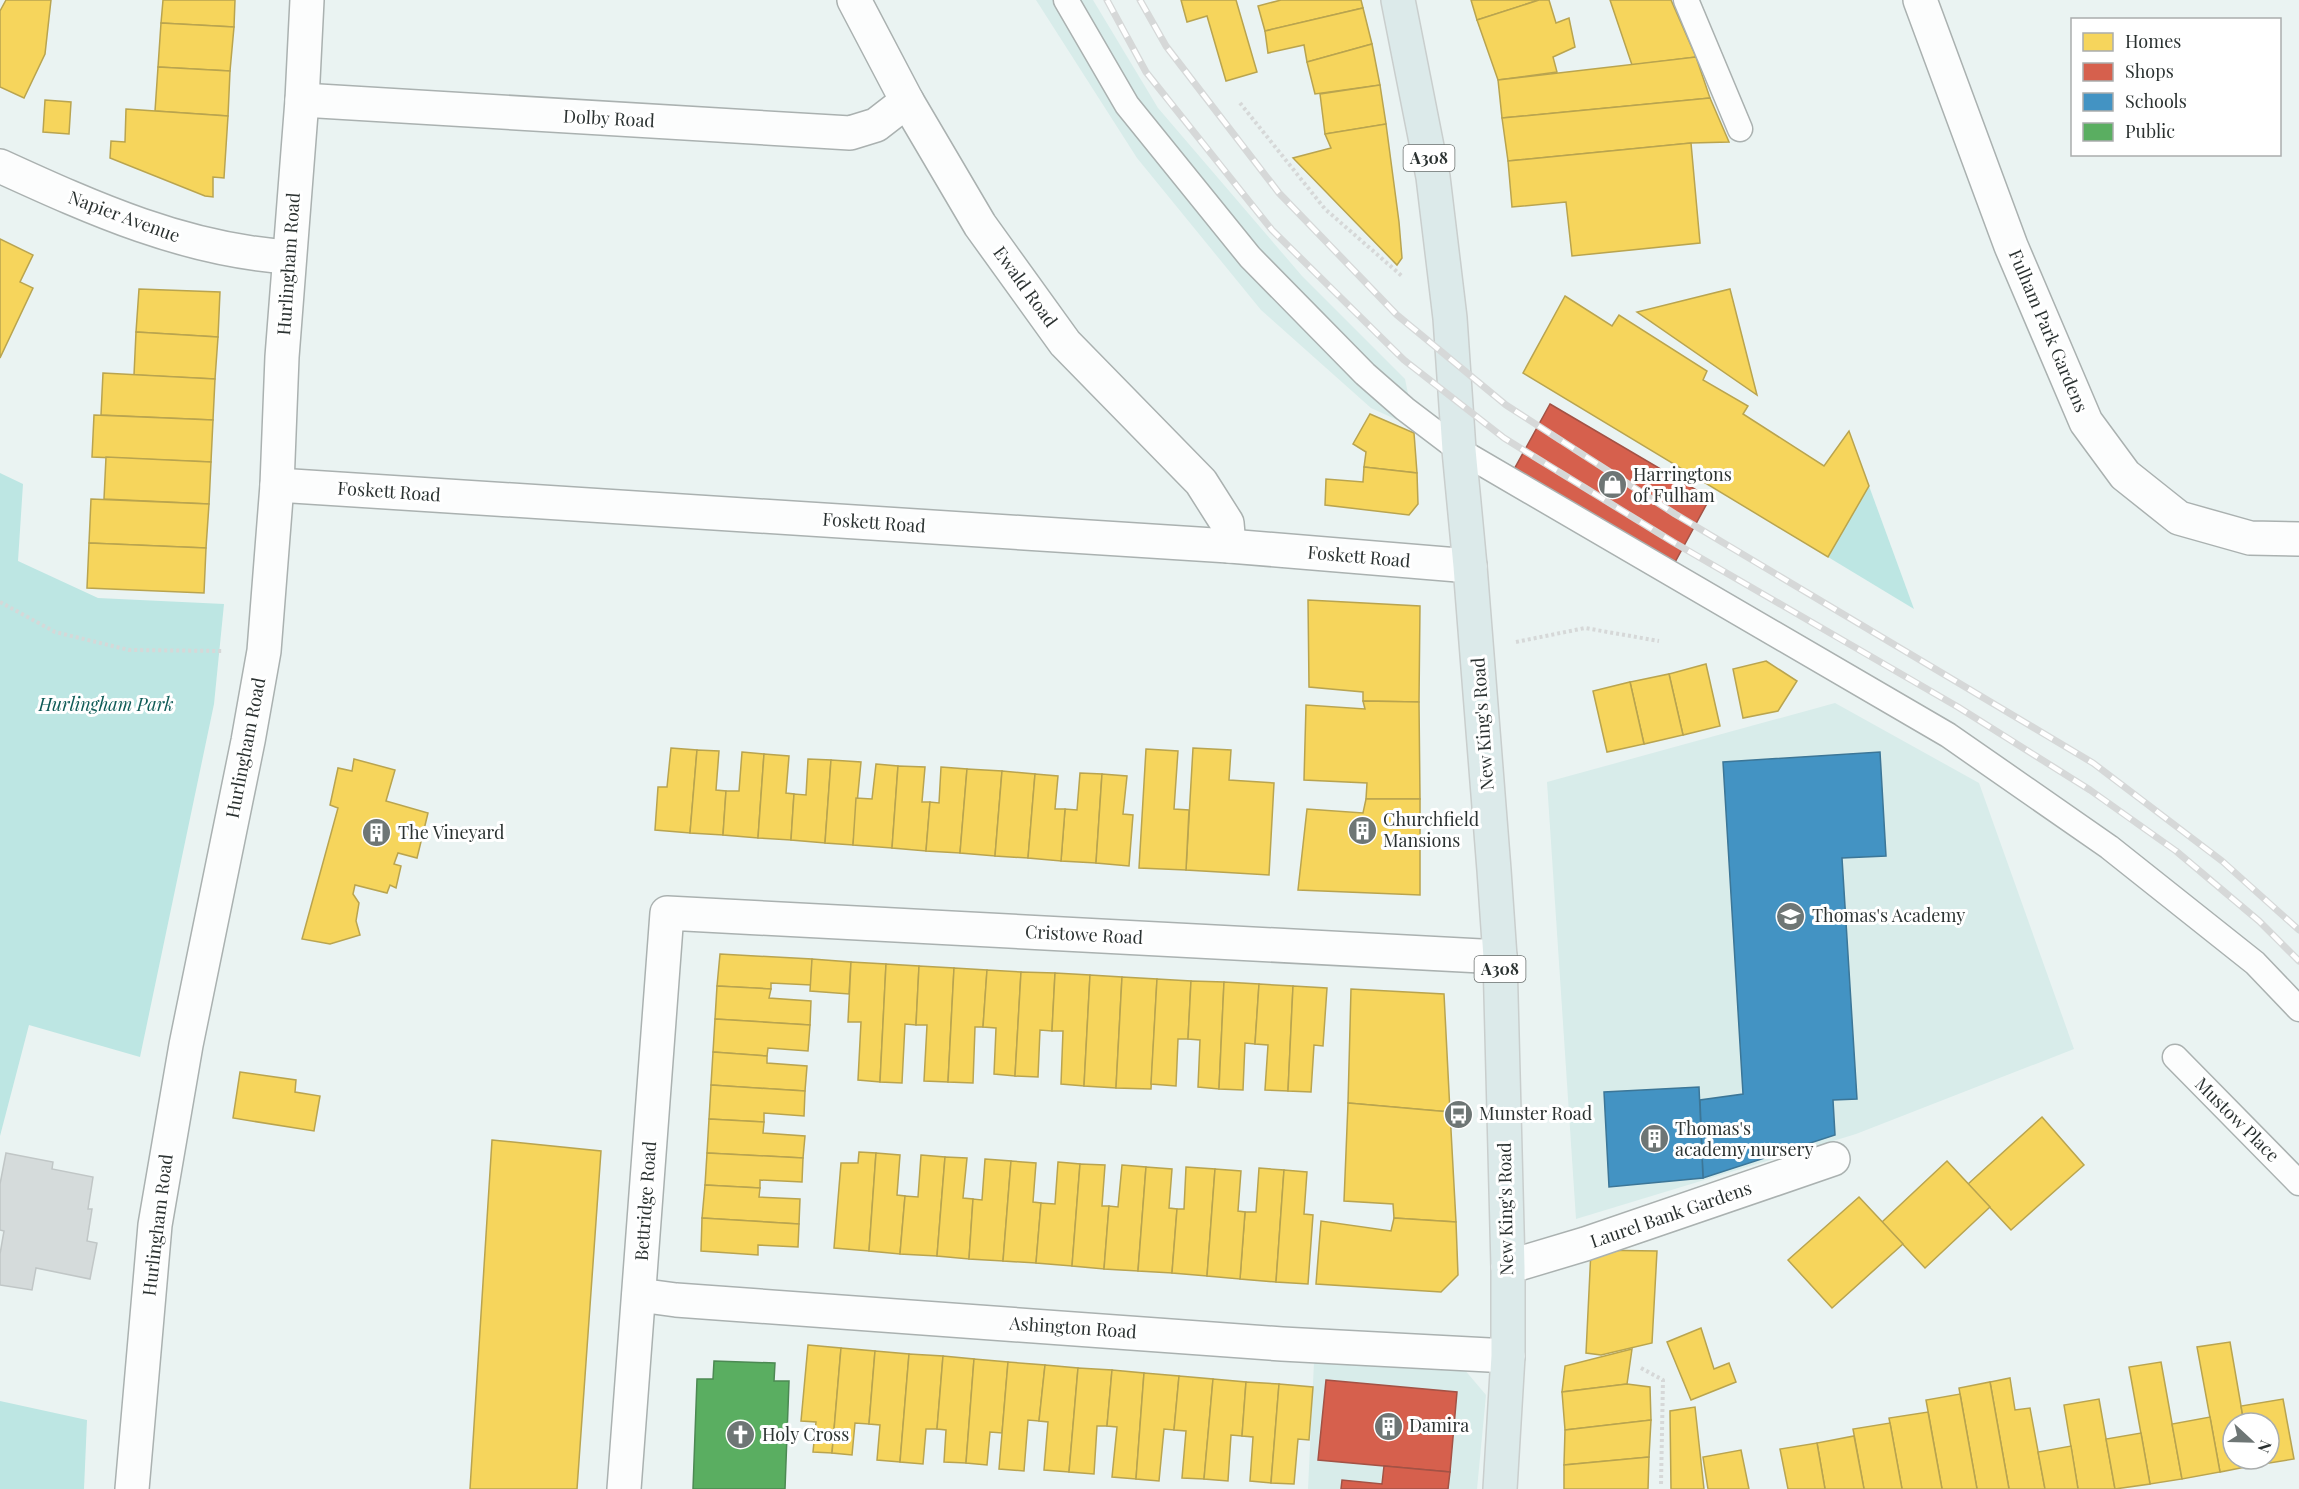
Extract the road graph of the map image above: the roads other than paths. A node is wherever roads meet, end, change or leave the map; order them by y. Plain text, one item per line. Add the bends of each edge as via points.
1 (307, 0) edge
2 (854, 0) edge
3 (1065, 0) edge
4 (1398, 0) edge
5 (1686, 0) edge
6 (1920, 0) edge
7 (302, 100) junction
8 (907, 101) junction
9 (1740, 129) dead end
10 (0, 166) edge
11 (289, 257) junction
12 (1459, 450) junction
13 (277, 484) junction
14 (2299, 539) edge
15 (1229, 546) junction
16 (1470, 566) junction
17 (668, 913) joint
18 (1500, 957) junction
19 (2299, 1009) edge
20 (2175, 1057) dead end
21 (1833, 1159) dead end
22 (2299, 1184) edge
23 (1508, 1267) junction
24 (639, 1295) junction
25 (1508, 1356) junction
26 (132, 1489) edge
27 (624, 1489) edge
28 (1500, 1489) edge

1 - 7 street, Hurlingham Road
2 - 8 street, Ewald Road
3 - 12 lane via 1127,105 1250,257 1365,374
4 - 12 main road, New King's Road / A308 via 1433,177 1450,318
5 - 9 lane
6 - 14 street, Fulham Park Gardens via 2011,246 2086,422 2125,475 2179,518 2250,538
7 - 8 street, Dolby Road via 849,133 876,125
7 - 11 street, Hurlingham Road
8 - 15 street, Ewald Road via 980,225 1065,343 1201,482 1227,523
10 - 11 street, Napier Avenue via 163,234 222,248
11 - 13 street, Hurlingham Road
12 - 16 main road, New King's Road / A308
12 - 19 lane via 1948,735 2109,847 2255,963
13 - 15 street, Foskett Road
13 - 26 street, Hurlingham Road via 264,651 186,1045 155,1225
15 - 16 street, Foskett Road
16 - 18 main road, New King's Road / A308
17 - 18 street, Cristowe Road
17 - 24 street, Bettridge Road
18 - 23 main road, New King's Road / A308
20 - 22 lane, Mustow Place
21 - 23 street, Laurel Bank Gardens
23 - 25 main road, New King's Road / A308
24 - 25 street, Ashington Road via 1282,1344
24 - 27 street, Bettridge Road
25 - 28 main road, New King's Road / A308

